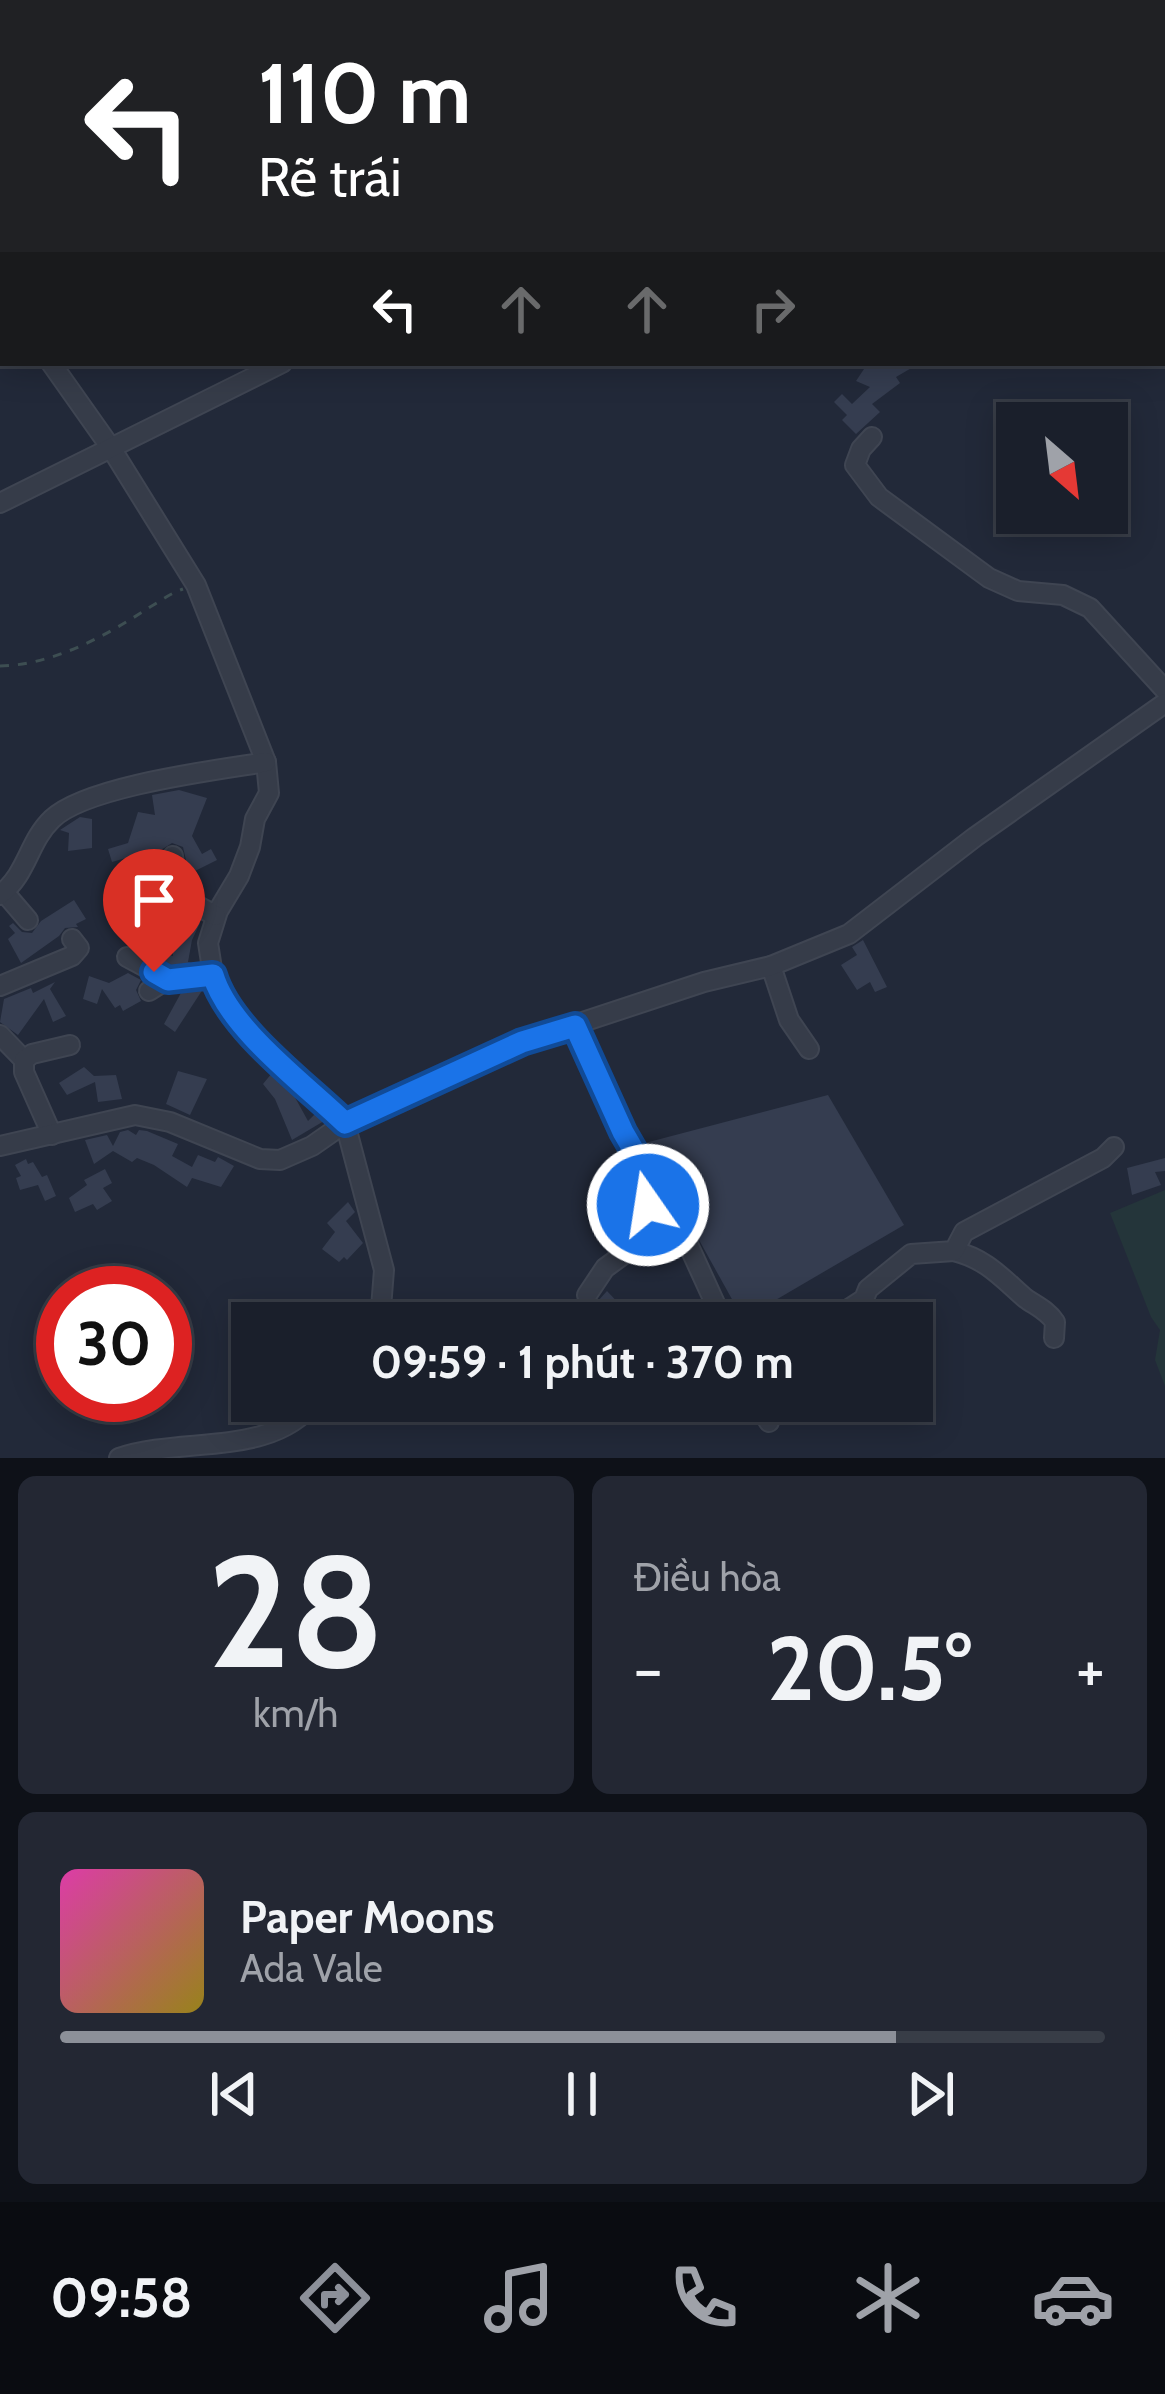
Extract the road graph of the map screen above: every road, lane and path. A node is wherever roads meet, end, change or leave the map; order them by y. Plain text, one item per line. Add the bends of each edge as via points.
1 (53, 366) edge
2 (276, 366) edge
3 (872, 437) dead end
4 (111, 448) junction
5 (0, 503) edge
6 (196, 585) junction
7 (0, 666) edge
8 (1165, 690) edge
9 (1165, 704) edge
10 (266, 762) junction
11 (173, 856) dead end
12 (2, 894) edge
13 (216, 916) junction
14 (28, 920) dead end
15 (72, 939) dead end
16 (127, 957) dead end
17 (771, 966) junction
18 (213, 975) junction
19 (168, 980) junction
20 (0, 986) edge
21 (149, 991) dead end
22 (575, 1026) junction
23 (0, 1035) edge
24 (70, 1045) dead end
25 (809, 1049) dead end
26 (24, 1060) junction
27 (345, 1123) junction
28 (52, 1135) junction
29 (0, 1146) edge
30 (1114, 1148) dead end
31 (659, 1194) junction
32 (954, 1251) junction
33 (587, 1295) dead end
34 (382, 1302) edge
35 (714, 1302) edge
36 (860, 1302) edge
37 (1054, 1338) dead end
38 (294, 1422) edge
39 (119, 1458) edge

1 - 4 street
2 - 4 street
3 - 8 street via 855,465 889,505 989,578 1090,608
4 - 5 street
4 - 6 street
6 - 7 path via 73,650
6 - 10 street
9 - 17 street via 849,934
10 - 12 street via 90,799 52,818 18,881
10 - 13 street via 269,793
11 - 13 street via 178,895
12 - 14 street
13 - 18 street via 208,943
15 - 20 street via 79,948 72,956
16 - 19 street
17 - 22 street
17 - 25 street via 789,1020
18 - 19 street
18 - 27 street via 257,1040
19 - 21 street
22 - 27 street
22 - 31 street
23 - 26 street
24 - 26 street
26 - 28 street
27 - 28 street via 280,1160 260,1160 153,1116
27 - 34 street via 385,1270
28 - 29 street
30 - 32 street via 964,1232
31 - 33 street via 629,1220 632,1249 605,1268
31 - 35 street
32 - 36 street via 911,1254
32 - 37 street via 989,1264 1047,1311
38 - 39 street via 261,1439

